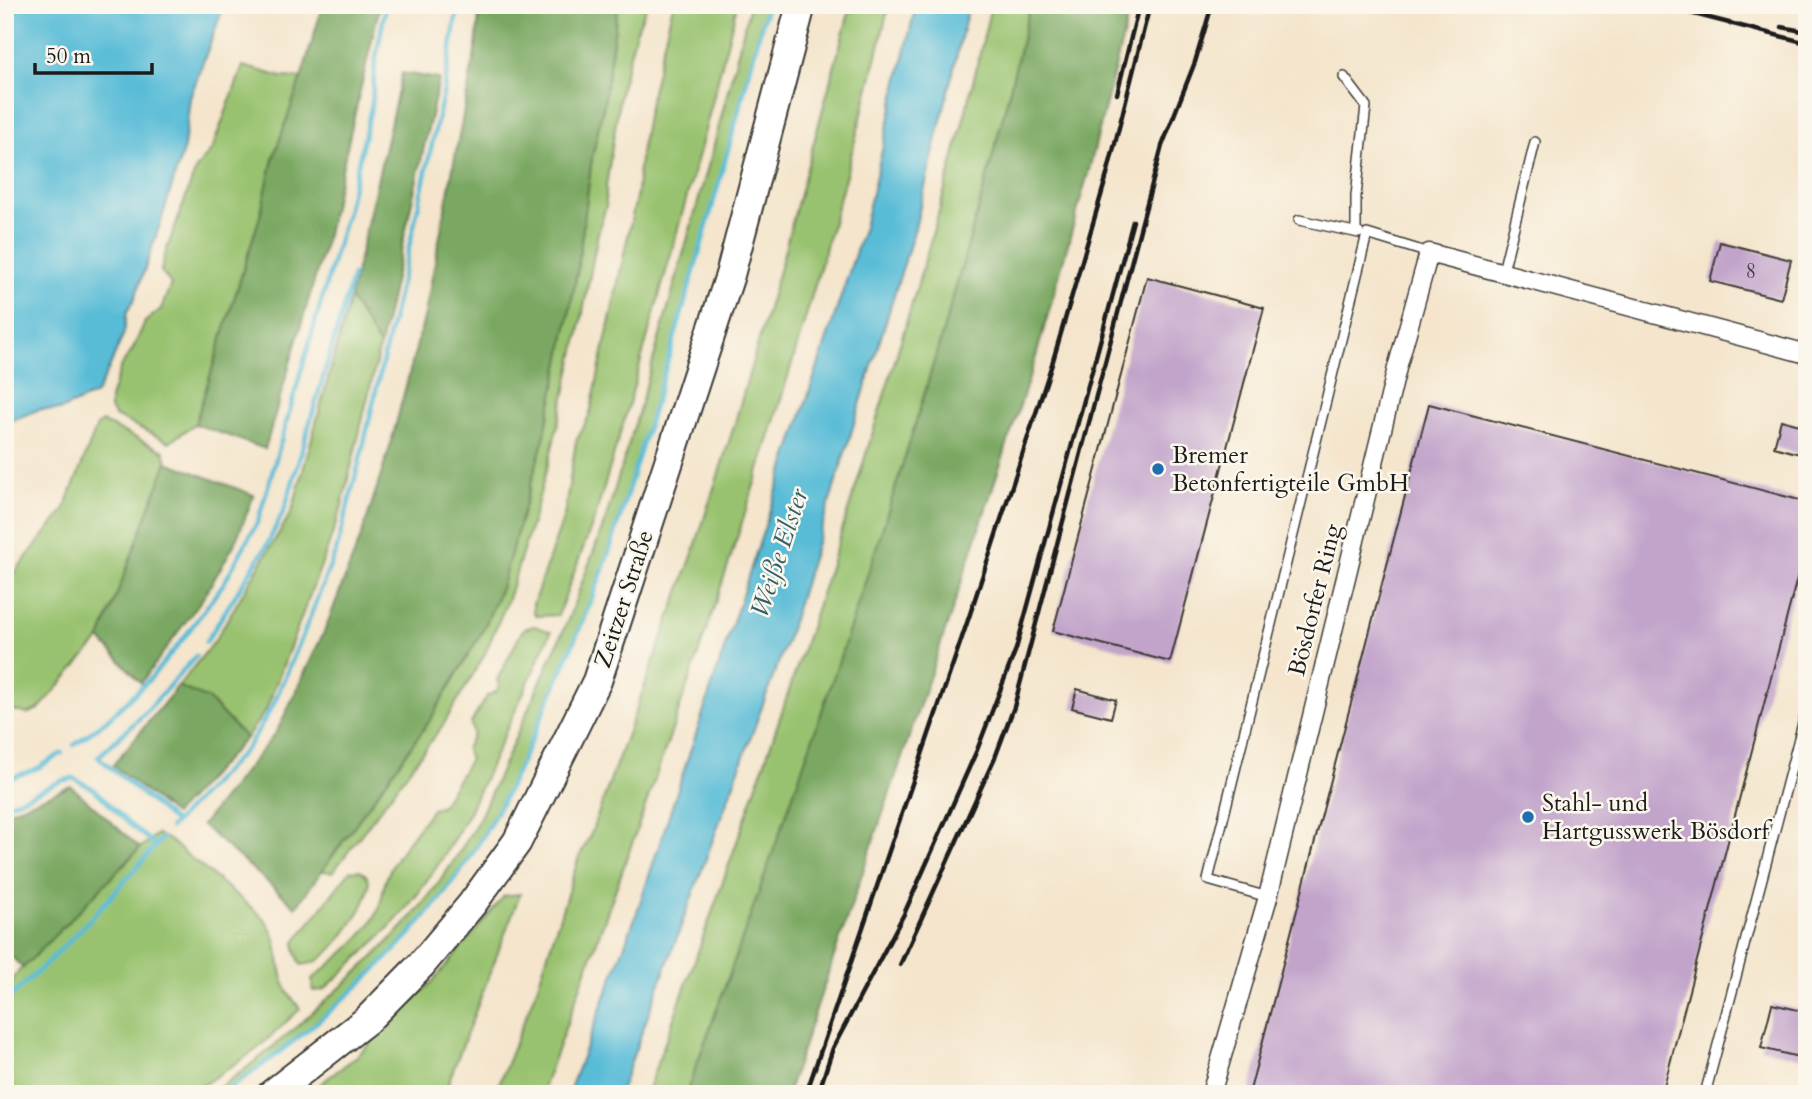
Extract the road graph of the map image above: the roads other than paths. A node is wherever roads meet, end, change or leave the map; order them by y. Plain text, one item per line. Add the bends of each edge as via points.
1 (801, 5) edge
2 (1344, 78) dead end
3 (1535, 142) dead end
4 (1299, 220) dead end
5 (1356, 232) junction
6 (1367, 234) junction
7 (1429, 253) junction
8 (1503, 271) junction
9 (1807, 354) edge
10 (1807, 708) edge
11 (1268, 897) junction
12 (272, 1094) edge
13 (1212, 1094) edge
14 (1705, 1094) edge

1 - 12 main road, Zeitzer Straße via 730,275 597,681 517,842 472,904 367,1020
2 - 5 lane via 1366,106
3 - 8 lane
4 - 5 lane
5 - 6 lane
6 - 7 lane
6 - 11 lane via 1208,880
7 - 8 street
7 - 11 street, Bösdorfer Ring
8 - 9 street
10 - 14 lane
11 - 13 street, Bösdorfer Ring

